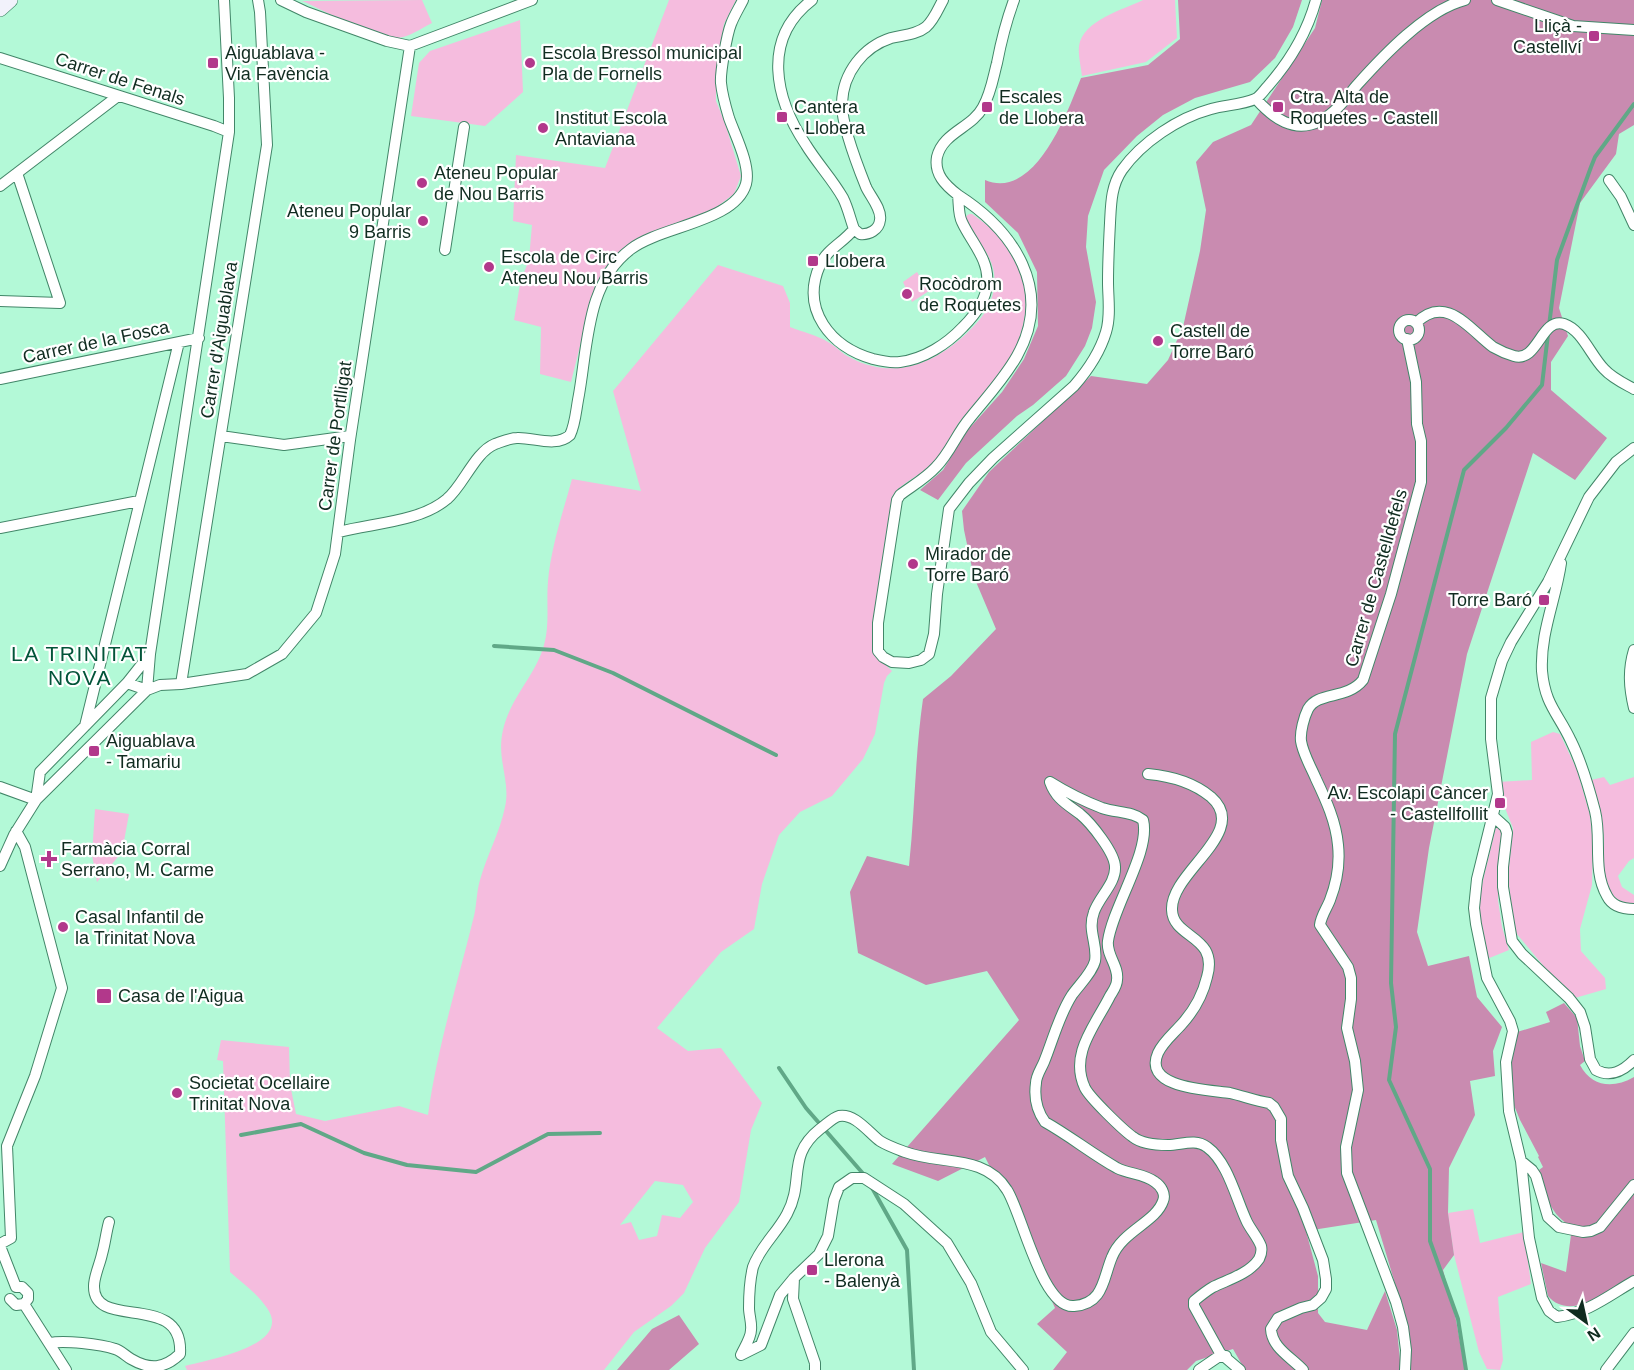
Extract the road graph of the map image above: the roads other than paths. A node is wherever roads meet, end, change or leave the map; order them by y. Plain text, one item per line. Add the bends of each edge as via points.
1 (10, 0) edge
2 (224, 0) edge
3 (258, 0) edge
4 (281, 0) edge
5 (532, 0) edge
6 (743, 0) edge
7 (812, 0) edge
8 (943, 0) edge
9 (1014, 0) edge
10 (1316, 0) edge
11 (1465, 0) edge
12 (1497, 0) edge
13 (0, 9) edge
14 (1634, 30) edge
15 (410, 46) junction
16 (0, 58) edge
17 (118, 96) junction
18 (1256, 99) junction
19 (464, 127) dead end
20 (229, 132) junction
21 (17, 173) junction
22 (1609, 180) dead end
23 (0, 186) edge
24 (958, 195) junction
25 (976, 207) junction
26 (960, 216) junction
27 (1634, 225) edge
28 (854, 229) junction
29 (444, 250) dead end
30 (0, 301) edge
31 (199, 338) junction
32 (179, 342) junction
33 (177, 355) junction
34 (196, 359) junction
35 (0, 379) edge
36 (1634, 389) edge
37 (221, 436) junction
38 (350, 436) junction
39 (1634, 448) edge
40 (139, 501) junction
41 (0, 528) edge
42 (339, 532) junction
43 (1562, 554) junction
44 (1634, 650) edge
45 (150, 654) junction
46 (127, 683) junction
47 (181, 684) junction
48 (147, 690) junction
49 (1634, 708) edge
50 (85, 726) junction
51 (1148, 774) dead end
52 (0, 787) edge
53 (36, 800) junction
54 (1493, 816) junction
55 (16, 831) junction
56 (0, 866) edge
57 (1634, 909) edge
58 (1634, 1060) edge
59 (1521, 1161) junction
60 (1634, 1185) edge
61 (108, 1222) dead end
62 (0, 1245) edge
63 (794, 1278) junction
64 (1634, 1281) edge
65 (16, 1287) junction
66 (5, 1302) edge
67 (24, 1304) junction
68 (1634, 1333) edge
69 (50, 1343) junction
70 (1226, 1356) junction
71 (66, 1370) edge
72 (815, 1370) edge
73 (1023, 1370) edge
74 (1199, 1370) edge
75 (1240, 1370) edge
76 (1303, 1370) edge
77 (1405, 1370) edge
78 (1606, 1370) edge

1 - 13 street
2 - 20 street, Carrer d'Aiguablava
3 - 37 street, Carrer d'Aiguablava via 267,145
4 - 15 street via 387,41
5 - 15 street
6 - 42 street via 730,25 721,82 747,182 740,198 728,208 630,249 610,272 597,296 588,329 572,432 563,440 515,438 491,446 468,470 457,489 425,514
7 - 28 street via 794,17 783,38 778,57 779,80 795,127 844,201
8 - 28 street via 924,28 879,43 860,58 849,74 842,101 844,118 880,220 870,233 860,234
9 - 24 street via 984,106 972,121 948,137 939,150 938,173
10 - 18 street via 1297,47
11 - 18 street via 1410,32 1321,121 1299,126 1283,122
12 - 14 street via 1573,26
15 - 38 street, Carrer de Portlligat
16 - 17 street, Carrer de Fenals
17 - 20 street, Carrer de Fenals
17 - 21 street
18 - 25 street via 1209,110 1176,124 1148,143 1124,167 1113,188 1109,313 1101,345 1074,386 993,458 949,509 932,649 917,662 892,662 878,651 877,642 897,500 938,466 962,427 998,383 1025,337 1030,288 1024,265 1005,234
19 - 29 street
20 - 31 street, Carrer d'Aiguablava
21 - 23 street
21 - 30 street via 60,303
22 - 27 street
24 - 25 street
24 - 26 street
25 - 26 street via 964,210
26 - 28 street via 987,271 984,297 956,334 920,357 899,362 878,360 848,349 836,341 816,308 820,264
31 - 32 street, Carrer de la Fosca
31 - 34 street, Carrer d'Aiguablava
32 - 33 street
32 - 35 street, Carrer de la Fosca
33 - 34 street, Carrer d'Aiguablava
33 - 40 street
34 - 45 street, Carrer d'Aiguablava
36 - 77 street, Carrer de Castelldefels via 1602,367 1566,324 1551,326 1531,351 1518,358 1492,346 1452,314 1440,311 1421,318 1416,323 1418,334 1407,339 1422,441 1421,482 1391,594 1363,680 1355,689 1315,701 1308,709 1301,739 1326,800 1338,844 1336,883 1320,925 1351,978 1347,1028 1358,1090 1346,1147 1347,1173 1404,1327
37 - 38 street via 284,445
37 - 47 street, Carrer d'Aiguablava
38 - 42 street, Carrer de Portlligat
39 - 43 street via 1616,462 1589,496
40 - 41 street
40 - 50 street
42 - 47 street, Carrer de Portlligat via 316,613 282,654 247,674
43 - 54 street via 1511,642 1496,677 1490,724 1497,794
43 - 57 street via 1543,641 1544,688 1571,741 1590,792 1598,824 1602,886 1616,905
44 - 49 street via 1629,674
45 - 46 street, Carrer d'Aiguablava
45 - 48 street, Carrer d'Aiguablava
46 - 48 street
46 - 50 street, Carrer d'Aiguablava
47 - 48 street, Carrer de Portlligat
48 - 53 street, Carrer d'Aiguablava
50 - 53 street, Carrer d'Aiguablava via 40,772
51 - 76 street via 1183,781 1203,790 1221,808 1222,815 1216,840 1186,875 1173,898 1177,923 1200,941 1208,956 1208,975 1187,1018 1158,1053 1157,1070 1179,1085 1269,1103 1281,1119 1281,1140 1291,1187 1323,1260 1326,1279 1321,1298 1278,1318 1270,1329 1287,1357
52 - 53 street
53 - 55 street, Carrer d'Aiguablava
54 - 58 street via 1507,833 1503,887 1512,941 1580,1012 1596,1070 1618,1073
54 - 59 street via 1474,908 1487,978 1513,1031 1506,1062 1508,1095
55 - 56 street, Carrer d'Aiguablava
55 - 62 street via 25,847 62,988 35,1076 7,1146 11,1238
59 - 60 street via 1536,1176 1548,1217 1564,1229 1583,1232 1600,1227
59 - 64 street via 1529,1238 1542,1298 1549,1311 1557,1317 1573,1315
61 - 69 street via 94,1287 98,1301 107,1307 168,1321 178,1332 180,1354 162,1367 147,1368 116,1349
62 - 65 street
63 - 70 street via 780,1295 761,1345 741,1355 751,1332 749,1307 754,1266 788,1212 799,1156 810,1137 839,1116 850,1117 883,1143 906,1152 988,1170 1007,1188 1049,1290 1072,1307 1091,1302 1103,1289 1115,1249 1163,1202 1161,1188 1155,1181 1117,1168 1045,1122 1040,1114 1036,1079 1071,996 1095,962 1094,911 1116,866 1096,832 1082,815 1060,801 1050,782 1087,802 1143,820 1142,849 1108,941 1118,979 1084,1043 1080,1068 1086,1092 1133,1138 1151,1144 1201,1143 1222,1163 1262,1248 1260,1256 1245,1271 1194,1301 1205,1328
63 - 72 street via 793,1299
63 - 73 street via 819,1254 828,1236 839,1187 852,1178 864,1178 904,1204 947,1244 971,1282 991,1332
65 - 66 street
65 - 67 street via 28,1293
66 - 67 street
67 - 69 street
68 - 78 street
69 - 71 street
70 - 74 street
70 - 75 street

